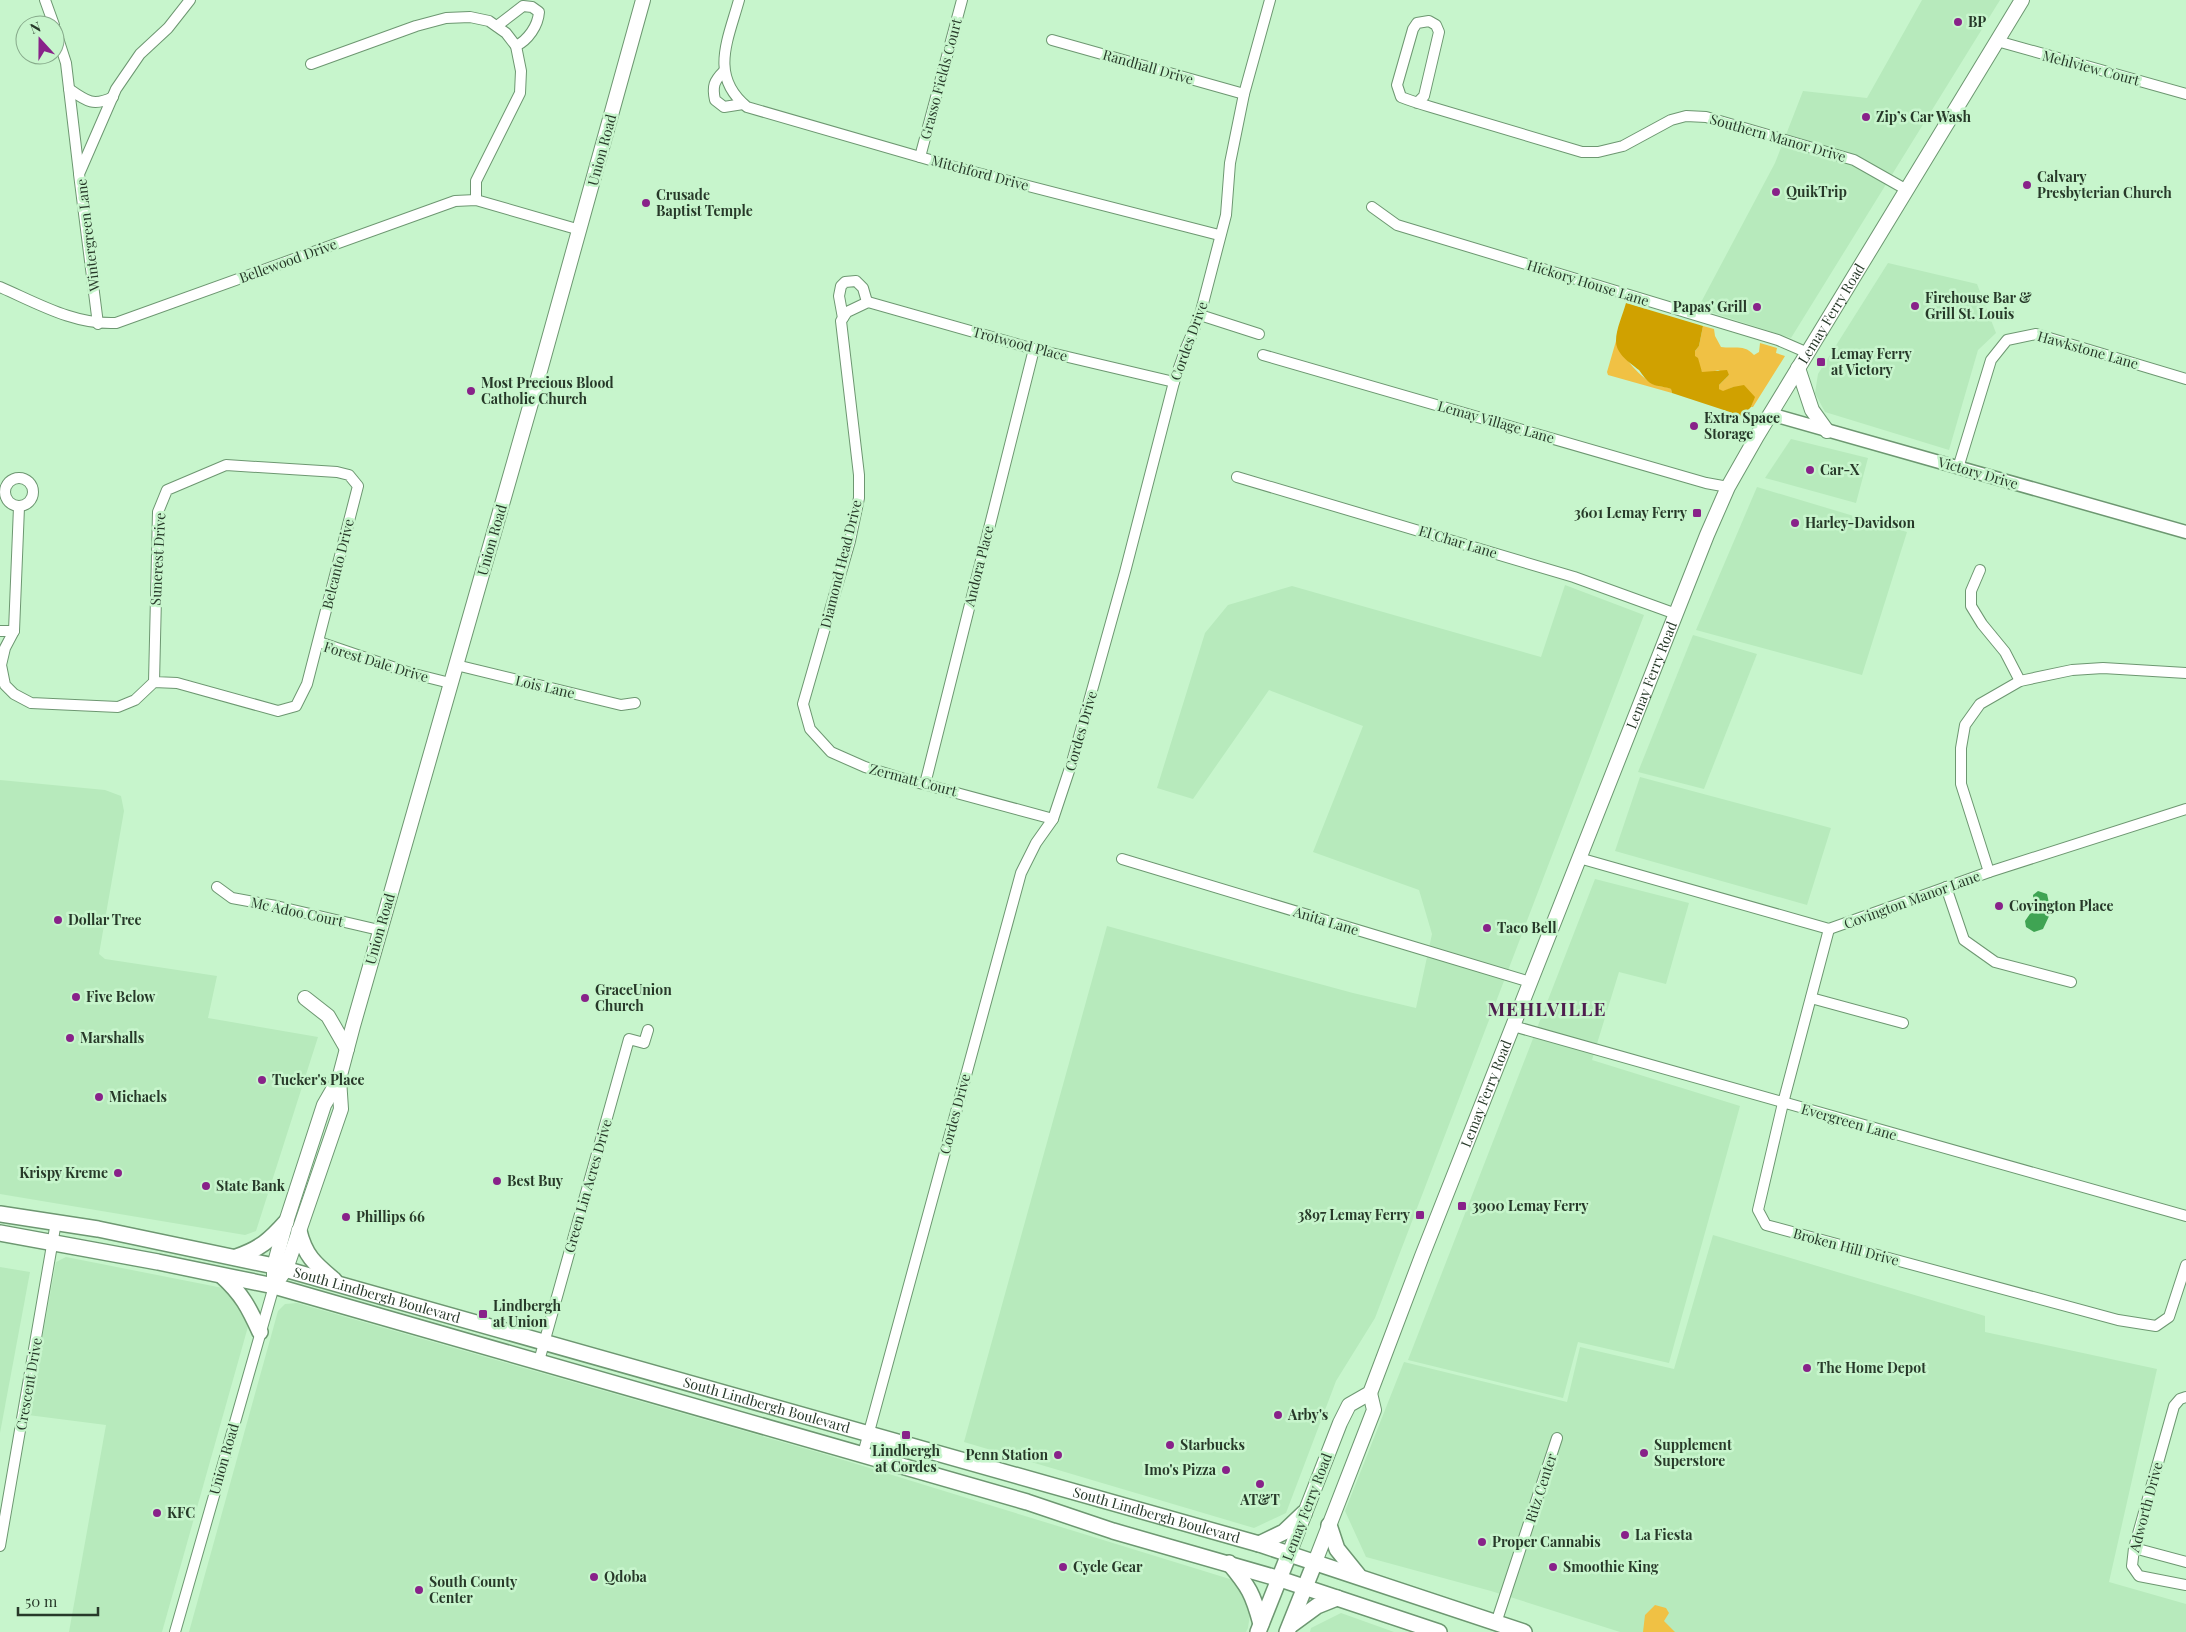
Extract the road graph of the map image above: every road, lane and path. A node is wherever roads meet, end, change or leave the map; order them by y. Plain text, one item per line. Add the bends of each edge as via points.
1 (45, 0) edge
2 (190, 0) edge
3 (643, 0) edge
4 (739, 0) edge
5 (962, 0) edge
6 (1270, 0) edge
7 (2022, 0) edge
8 (50, 15) edge
9 (497, 26) junction
10 (1052, 40) dead end
11 (1997, 41) junction
12 (516, 46) junction
13 (65, 60) edge
14 (311, 64) dead end
15 (724, 71) junction
16 (69, 89) junction
17 (1244, 94) junction
18 (2186, 94) edge
19 (113, 97) junction
20 (1417, 103) junction
21 (743, 104) junction
22 (920, 157) junction
23 (79, 174) junction
24 (1907, 190) junction
25 (476, 200) junction
26 (1372, 207) dead end
27 (580, 230) junction
28 (1219, 235) junction
29 (0, 287) edge
30 (867, 302) junction
31 (1200, 315) junction
32 (843, 318) junction
33 (98, 324) junction
34 (1259, 334) dead end
35 (1034, 349) junction
36 (1808, 353) junction
37 (1263, 356) dead end
38 (1798, 368) junction
39 (2186, 379) edge
40 (1174, 382) junction
41 (1770, 414) junction
42 (1827, 431) junction
43 (1958, 468) junction
44 (1238, 477) dead end
45 (358, 486) joint
46 (1728, 487) junction
47 (19, 507) dead end
48 (2186, 532) edge
49 (1980, 570) dead end
50 (1676, 614) junction
51 (0, 631) edge
52 (14, 631) junction
53 (319, 642) junction
54 (456, 665) junction
55 (2186, 673) edge
56 (2020, 681) junction
57 (154, 682) junction
58 (450, 683) junction
59 (635, 703) dead end
60 (803, 704) joint
61 (925, 784) junction
62 (2186, 809) edge
63 (1053, 818) junction
64 (1579, 858) junction
65 (1122, 859) dead end
66 (1989, 872) junction
67 (217, 887) dead end
68 (1946, 887) junction
69 (1829, 929) junction
70 (379, 930) junction
71 (1530, 982) junction
72 (2071, 982) dead end
73 (305, 998) dead end
74 (1811, 998) junction
75 (1903, 1024) dead end
76 (1513, 1026) junction
77 (648, 1030) dead end
78 (347, 1049) junction
79 (1783, 1103) junction
80 (0, 1214) edge
81 (2186, 1216) edge
82 (56, 1222) junction
83 (293, 1226) junction
84 (0, 1234) edge
85 (53, 1244) junction
86 (236, 1257) junction
87 (2186, 1265) edge
88 (280, 1267) junction
89 (221, 1275) junction
90 (336, 1283) junction
91 (274, 1286) junction
92 (260, 1332) junction
93 (544, 1343) junction
94 (539, 1361) junction
95 (1370, 1393) junction
96 (2186, 1397) edge
97 (868, 1435) junction
98 (1557, 1438) dead end
99 (863, 1454) junction
100 (1304, 1513) junction
101 (1329, 1525) junction
102 (1260, 1544) junction
103 (0, 1546) edge
104 (2134, 1548) junction
105 (1289, 1554) junction
106 (1315, 1562) junction
107 (2186, 1562) edge
108 (1229, 1563) junction
109 (1359, 1576) junction
110 (1280, 1579) junction
111 (2186, 1585) edge
112 (1306, 1587) junction
113 (1338, 1598) junction
114 (1496, 1623) junction
115 (1259, 1628) edge
116 (1288, 1629) edge
117 (175, 1632) edge
118 (1438, 1632) edge
119 (1524, 1632) edge

1 - 8 street
2 - 19 street, Wintergreen Lane via 168,28 140,54
3 - 27 main road, Union Road
4 - 15 street, Mitchford Drive via 723,63
5 - 22 street, Grasso Fields Court
6 - 17 street, Cordes Drive
7 - 11 main road, Lemay Ferry Road
9 - 12 street
9 - 12 street via 523,6 539,12 538,21
9 - 14 street via 470,17 446,18
10 - 17 street, Randhall Drive
11 - 18 street, Mehlview Court
11 - 24 main road, Lemay Ferry Road
12 - 25 street via 521,71 520,93 476,181
13 - 16 street
15 - 21 street via 729,87
15 - 21 street, Mitchford Drive via 715,80 715,100 724,107
16 - 19 street via 96,103
16 - 23 street
17 - 28 street, Cordes Drive via 1230,163 1226,214
19 - 23 street, Wintergreen Lane
20 - 20 street, Southern Manor Drive via 1401,97 1397,85 1413,29 1417,24 1429,21 1439,32 1424,96
20 - 24 street, Southern Manor Drive via 1582,152 1623,146 1671,120 1686,116 1706,117 1854,160
21 - 22 street, Mitchford Drive
22 - 28 street, Mitchford Drive
23 - 33 street, Wintergreen Lane
24 - 36 main road, Lemay Ferry Road
25 - 27 street, Bellewood Drive
25 - 33 street, Bellewood Drive via 456,200 116,323
26 - 36 street, Hickory House Lane via 1397,225 1778,340
27 - 54 main road, Union Road
28 - 31 street, Cordes Drive
29 - 33 street, Bellewood Drive via 78,320
30 - 32 street via 853,308
30 - 32 street via 863,288 856,281 845,282 839,296
30 - 35 street, Trotwood Place
31 - 34 street
31 - 40 street, Cordes Drive
32 - 60 street, Diamond Head Drive via 859,498 850,541
35 - 40 street, Trotwood Place
35 - 61 street, Andora Place
36 - 38 main road, Lemay Ferry Road
37 - 46 street, Lemay Village Lane
38 - 41 main road, Lemay Ferry Road
38 - 42 main road via 1812,410
39 - 43 street, Hawkstone Lane via 2036,334 2007,340 1991,360
40 - 63 street, Cordes Drive via 1126,572
41 - 42 street, Victory Drive
41 - 46 main road, Lemay Ferry Road
42 - 43 street, Victory Drive
43 - 48 street, Victory Drive
44 - 50 street, El Char Lane via 1574,577
45 - 53 street, Belcanto Drive
45 - 57 street, Sunerest Drive via 350,475 337,472 226,465 167,490 158,512
46 - 50 main road, Lemay Ferry Road
47 - 52 street
49 - 56 street via 1971,591 1971,606 2005,652
50 - 64 main road, Lemay Ferry Road
51 - 52 street
52 - 57 street via 1,665 5,685 31,703 118,707 135,700
53 - 57 street, Forest Dale Drive via 308,684 296,706 278,711 177,682
53 - 58 street, Forest Dale Drive
54 - 58 main road, Union Road
54 - 59 street, Lois Lane via 621,705
55 - 56 street via 2096,668
56 - 66 street via 1980,704 1965,725 1961,748 1961,784
58 - 70 main road, Union Road
60 - 61 street, Zermatt Court via 810,729 831,752 865,768
61 - 63 street, Zermatt Court
62 - 66 street, Covington Manor Lane
63 - 97 street, Cordes Drive via 1021,873
64 - 69 street, Covington Manor Lane
64 - 71 main road, Lemay Ferry Road
65 - 71 street, Anita Lane
66 - 68 street, Covington Manor Lane
67 - 70 street, Mc Adoo Court via 232,898
68 - 69 street, Covington Manor Lane
68 - 72 street via 1964,940 1995,962
69 - 74 street, Broken Hill Drive
70 - 78 main road, Union Road
71 - 76 main road, Lemay Ferry Road
73 - 78 main road via 328,1016
74 - 75 street
74 - 79 street, Broken Hill Drive
76 - 79 street, Evergreen Lane
76 - 95 main road, Lemay Ferry Road
77 - 93 street, Green Lin Acres Drive via 644,1043 629,1039
78 - 83 main road, Union Road via 339,1079 324,1104
79 - 81 street, Evergreen Lane
79 - 87 street, Broken Hill Drive via 1758,1210 1766,1225 2118,1320 2156,1326 2169,1317
80 - 82 main road, South Lindbergh Boulevard
82 - 85 street, Crescent Drive
82 - 86 main road, South Lindbergh Boulevard
83 - 86 main road via 254,1251
83 - 88 main road, Union Road
83 - 90 main road via 309,1257
84 - 85 main road, South Lindbergh Boulevard
85 - 89 main road, South Lindbergh Boulevard
85 - 103 street, Crescent Drive
86 - 88 main road, South Lindbergh Boulevard
88 - 90 main road, South Lindbergh Boulevard
88 - 91 main road, Union Road
89 - 91 main road, South Lindbergh Boulevard
89 - 92 main road via 245,1300
90 - 93 main road, South Lindbergh Boulevard
91 - 92 street, Union Road
91 - 94 main road, South Lindbergh Boulevard
92 - 117 street, Union Road
93 - 94 street, Green Lin Acres Drive
93 - 97 main road, South Lindbergh Boulevard
94 - 99 main road, South Lindbergh Boulevard
95 - 100 main road, Lemay Ferry Road via 1349,1405
95 - 101 main road, Lemay Ferry Road via 1374,1410
96 - 104 street, Adworth Drive via 2174,1406
97 - 99 street, Cordes Drive
97 - 102 main road, South Lindbergh Boulevard
98 - 114 street, Ritz Center
99 - 108 main road, South Lindbergh Boulevard
100 - 102 main road via 1284,1532
100 - 105 main road, Lemay Ferry Road
101 - 106 main road, Lemay Ferry Road
101 - 109 main road via 1337,1550
102 - 105 main road, South Lindbergh Boulevard
104 - 107 street
104 - 111 street, Adworth Drive via 2132,1566 2139,1576
105 - 106 main road, South Lindbergh Boulevard
105 - 110 main road, Lemay Ferry Road
106 - 109 main road, South Lindbergh Boulevard
106 - 112 main road, Lemay Ferry Road
108 - 110 main road, South Lindbergh Boulevard
108 - 115 main road via 1247,1584
109 - 114 main road, South Lindbergh Boulevard
110 - 112 main road, South Lindbergh Boulevard
110 - 115 main road, Lemay Ferry Road
112 - 113 main road, South Lindbergh Boulevard
112 - 116 main road, Lemay Ferry Road
113 - 116 main road via 1317,1606
113 - 118 main road, South Lindbergh Boulevard
114 - 119 main road, South Lindbergh Boulevard

